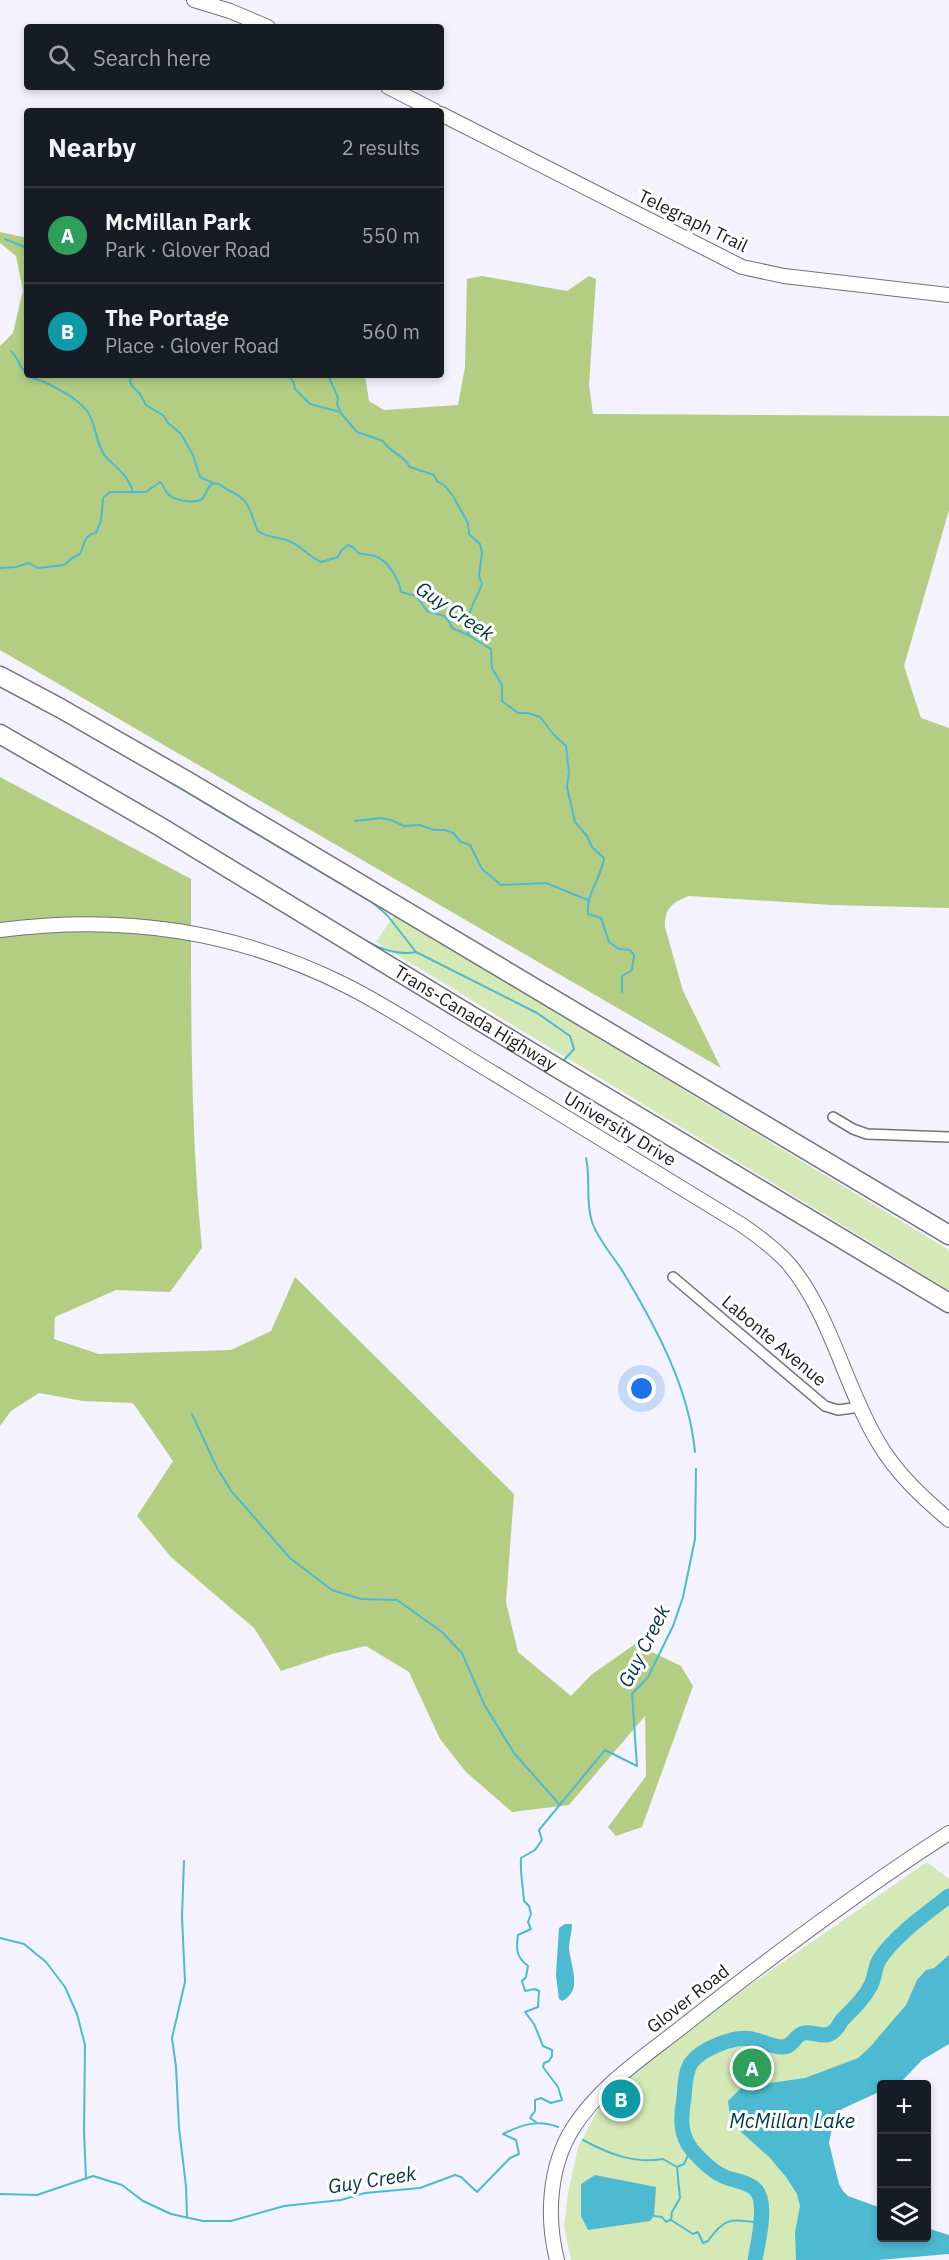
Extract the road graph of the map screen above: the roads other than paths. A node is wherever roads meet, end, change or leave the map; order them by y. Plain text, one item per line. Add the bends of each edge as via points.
1 (194, 0) edge
2 (261, 24) edge
3 (394, 90) edge
4 (429, 108) edge
5 (444, 116) edge
6 (949, 295) edge
7 (0, 676) edge
8 (0, 734) edge
9 (0, 930) edge
10 (833, 1117) dead end
11 (949, 1137) edge
12 (949, 1235) edge
13 (674, 1277) dead end
14 (949, 1303) edge
15 (860, 1407) junction
16 (949, 1520) edge
17 (949, 1833) edge
18 (557, 2260) edge

1 - 2 street
3 - 4 street
5 - 6 street, Telegraph Trail via 742,267 781,276
7 - 12 highway via 198,787
8 - 14 highway, Trans-Canada Highway
9 - 15 street, University Drive via 86,923 173,929 258,949 316,971 368,997 742,1225 774,1249 806,1288
10 - 11 street via 867,1134
13 - 15 street, Labonte Avenue via 825,1406 838,1410
15 - 16 street, University Drive via 897,1470
17 - 18 street, Glover Road via 736,1985 619,2076 590,2106 573,2128 556,2172 551,2212

